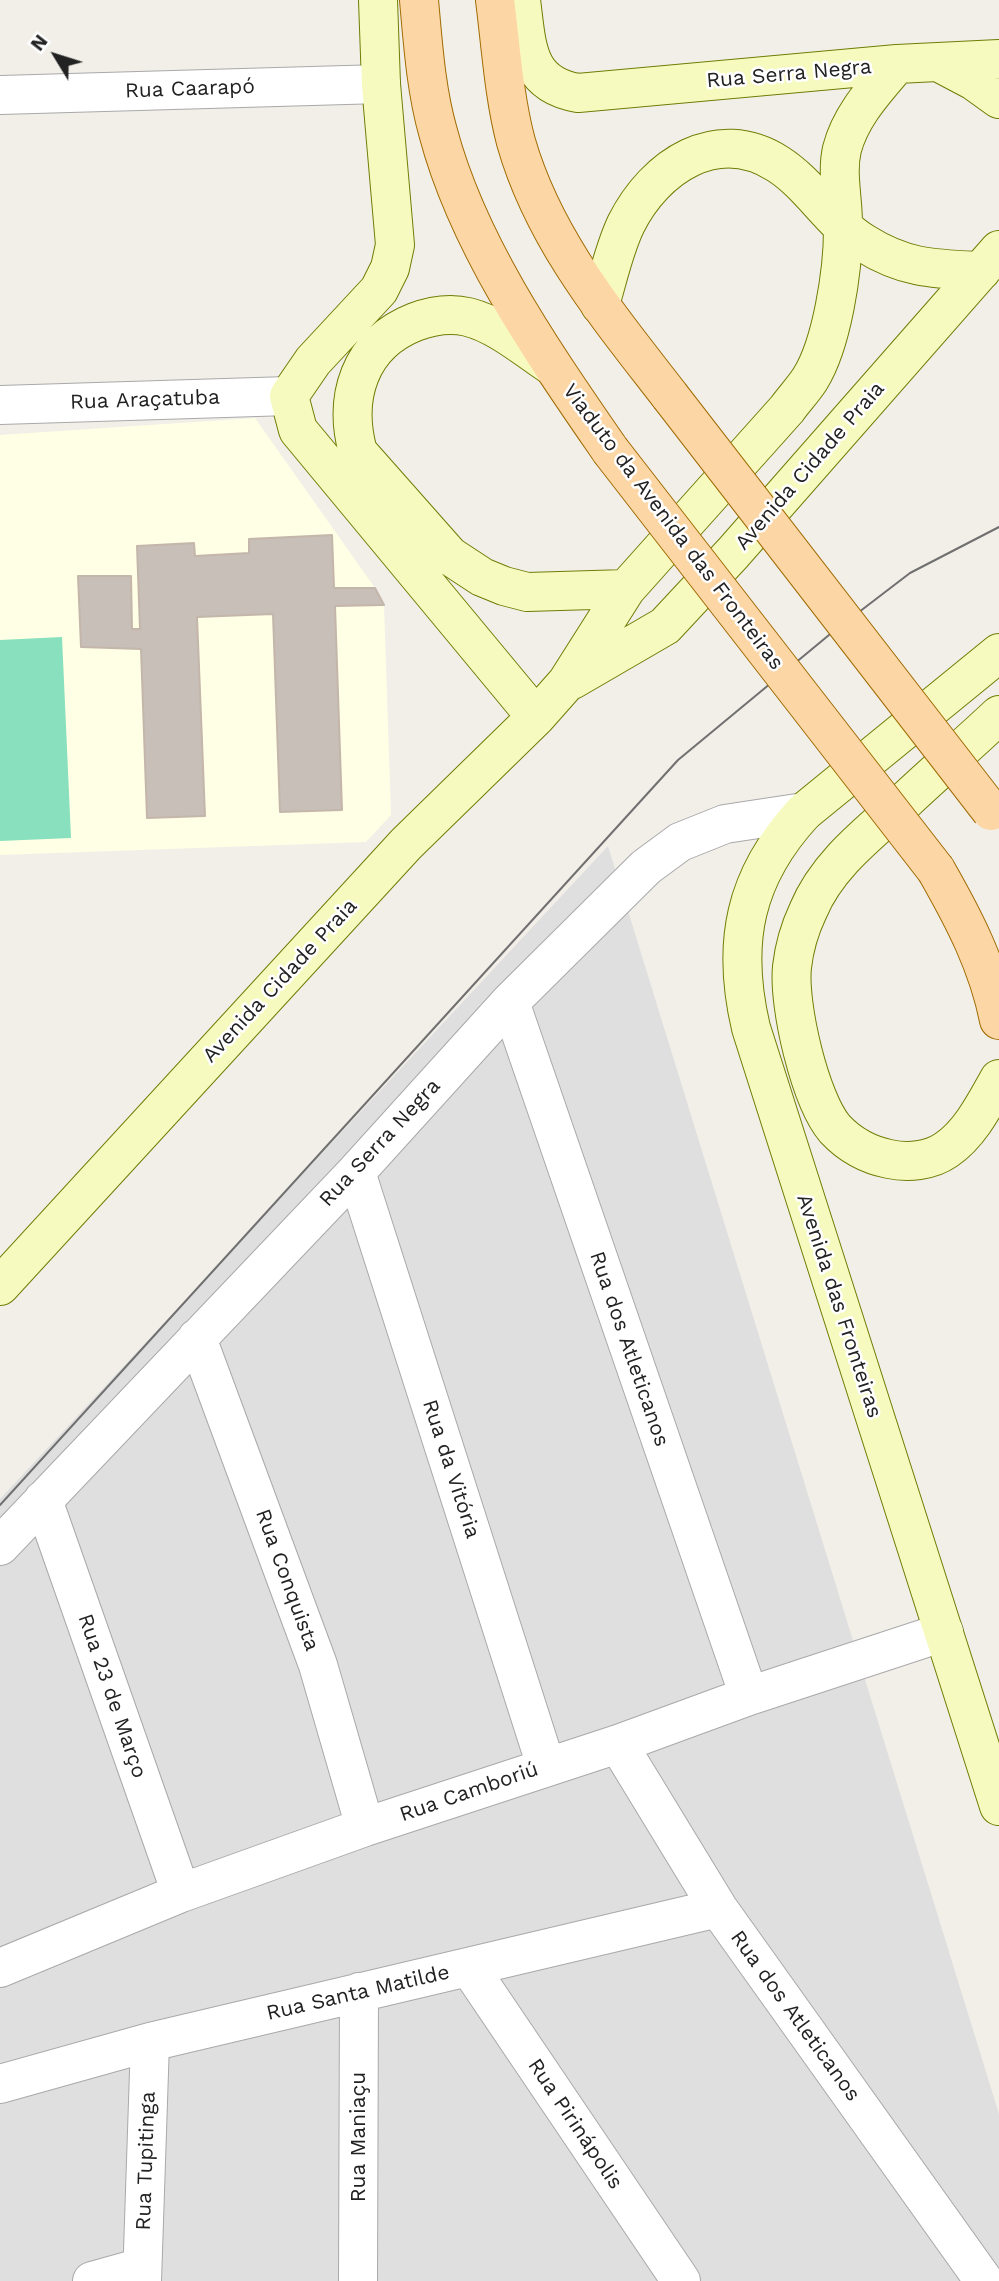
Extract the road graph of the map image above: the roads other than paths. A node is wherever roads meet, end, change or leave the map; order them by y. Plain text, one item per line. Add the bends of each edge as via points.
1 (378, 0) edge
2 (419, 0) edge
3 (495, 0) edge
4 (521, 0) edge
5 (999, 59) edge
6 (937, 62) junction
7 (897, 64) junction
8 (381, 84) junction
9 (0, 95) edge
10 (999, 99) edge
11 (843, 228) junction
12 (990, 261) edge
13 (600, 305) junction
14 (552, 366) junction
15 (289, 396) junction
16 (0, 405) edge
17 (626, 589) junction
18 (999, 653) edge
19 (567, 682) junction
20 (999, 715) edge
21 (536, 717) junction
22 (804, 812) junction
23 (995, 818) edge
24 (510, 1002) junction
25 (999, 1020) edge
26 (999, 1079) edge
27 (356, 1172) junction
28 (0, 1286) edge
29 (197, 1338) junction
30 (43, 1500) junction
31 (0, 1546) edge
32 (944, 1632) junction
33 (749, 1696) junction
34 (618, 1744) junction
35 (546, 1766) junction
36 (999, 1806) edge
37 (365, 1827) junction
38 (180, 1893) junction
39 (718, 1908) junction
40 (469, 1967) junction
41 (0, 1968) edge
42 (359, 1993) junction
43 (150, 2042) junction
44 (0, 2084) edge
45 (142, 2274) edge
46 (92, 2281) edge
47 (358, 2281) edge
48 (681, 2281) edge
49 (984, 2281) edge

1 - 8 main road
2 - 14 main road, Viaduto da Avenida das Fronteiras via 438,132 468,218
3 - 13 main road via 516,141 528,179 551,230
4 - 7 main road, Rua Serra Negra via 534,67 554,86 578,93
5 - 6 main road, Rua Serra Negra
6 - 7 main road, Rua Serra Negra
6 - 10 main road
7 - 11 main road, Avenida Cidade Praia via 859,110 842,147
8 - 9 street, Rua Caarapó
8 - 15 main road via 395,245 390,268 379,290 313,361
11 - 12 main road via 907,264 925,268
11 - 13 main road via 795,176 759,153 728,148 694,155 660,178 626,223
11 - 17 main road, Avenida Cidade Praia via 829,330 810,379
12 - 19 main road, Avenida Cidade Praia via 665,626
13 - 23 main road, bridge
14 - 17 main road via 496,329 468,317 426,318 407,326 374,351 355,389 353,431 358,452 450,556 482,577 527,592
14 - 25 main road, Viaduto da Avenida das Fronteiras, bridge via 610,450 936,870 981,956
15 - 16 street, Rua Araçatuba
15 - 21 main road via 298,430
17 - 19 main road, Avenida Cidade Praia
18 - 22 main road, Avenida das Fronteiras
19 - 21 main road, Avenida Cidade Praia
20 - 26 main road via 854,846 826,879 808,910 792,967 797,1035 816,1092 834,1127 874,1156 901,1162 945,1150 967,1130
21 - 28 main road, Avenida Cidade Praia via 406,844
22 - 24 street, Rua Serra Negra via 725,824 680,842 646,867
22 - 32 main road, Avenida das Fronteiras via 772,851 751,901 741,960 743,993
24 - 27 street, Rua Serra Negra
24 - 33 street, Rua dos Atleticanos
27 - 29 street, Rua Serra Negra
27 - 35 street, Rua da Vitória
29 - 30 street, Rua Serra Negra
29 - 37 street, Rua Conquista via 318,1665
30 - 31 street, Rua Serra Negra
30 - 38 street, Rua 23 de Março
32 - 33 street, Rua Camboriú
32 - 36 main road, Avenida das Fronteiras
33 - 34 street, Rua Camboriú
34 - 35 street, Rua Camboriú
34 - 39 street, Rua dos Atleticanos
35 - 37 street, Rua Camboriú
37 - 38 street, Rua Camboriú
38 - 41 street, Rua Camboriú
39 - 40 street, Rua Santa Matilde
39 - 49 street, Rua dos Atleticanos
40 - 42 street, Rua Santa Matilde
40 - 48 street, Rua Pirinápolis
42 - 43 street, Rua Santa Matilde
42 - 47 street, Rua Maniaçu
43 - 44 street, Rua Santa Matilde
43 - 45 street, Rua Tupitinga
45 - 46 street

